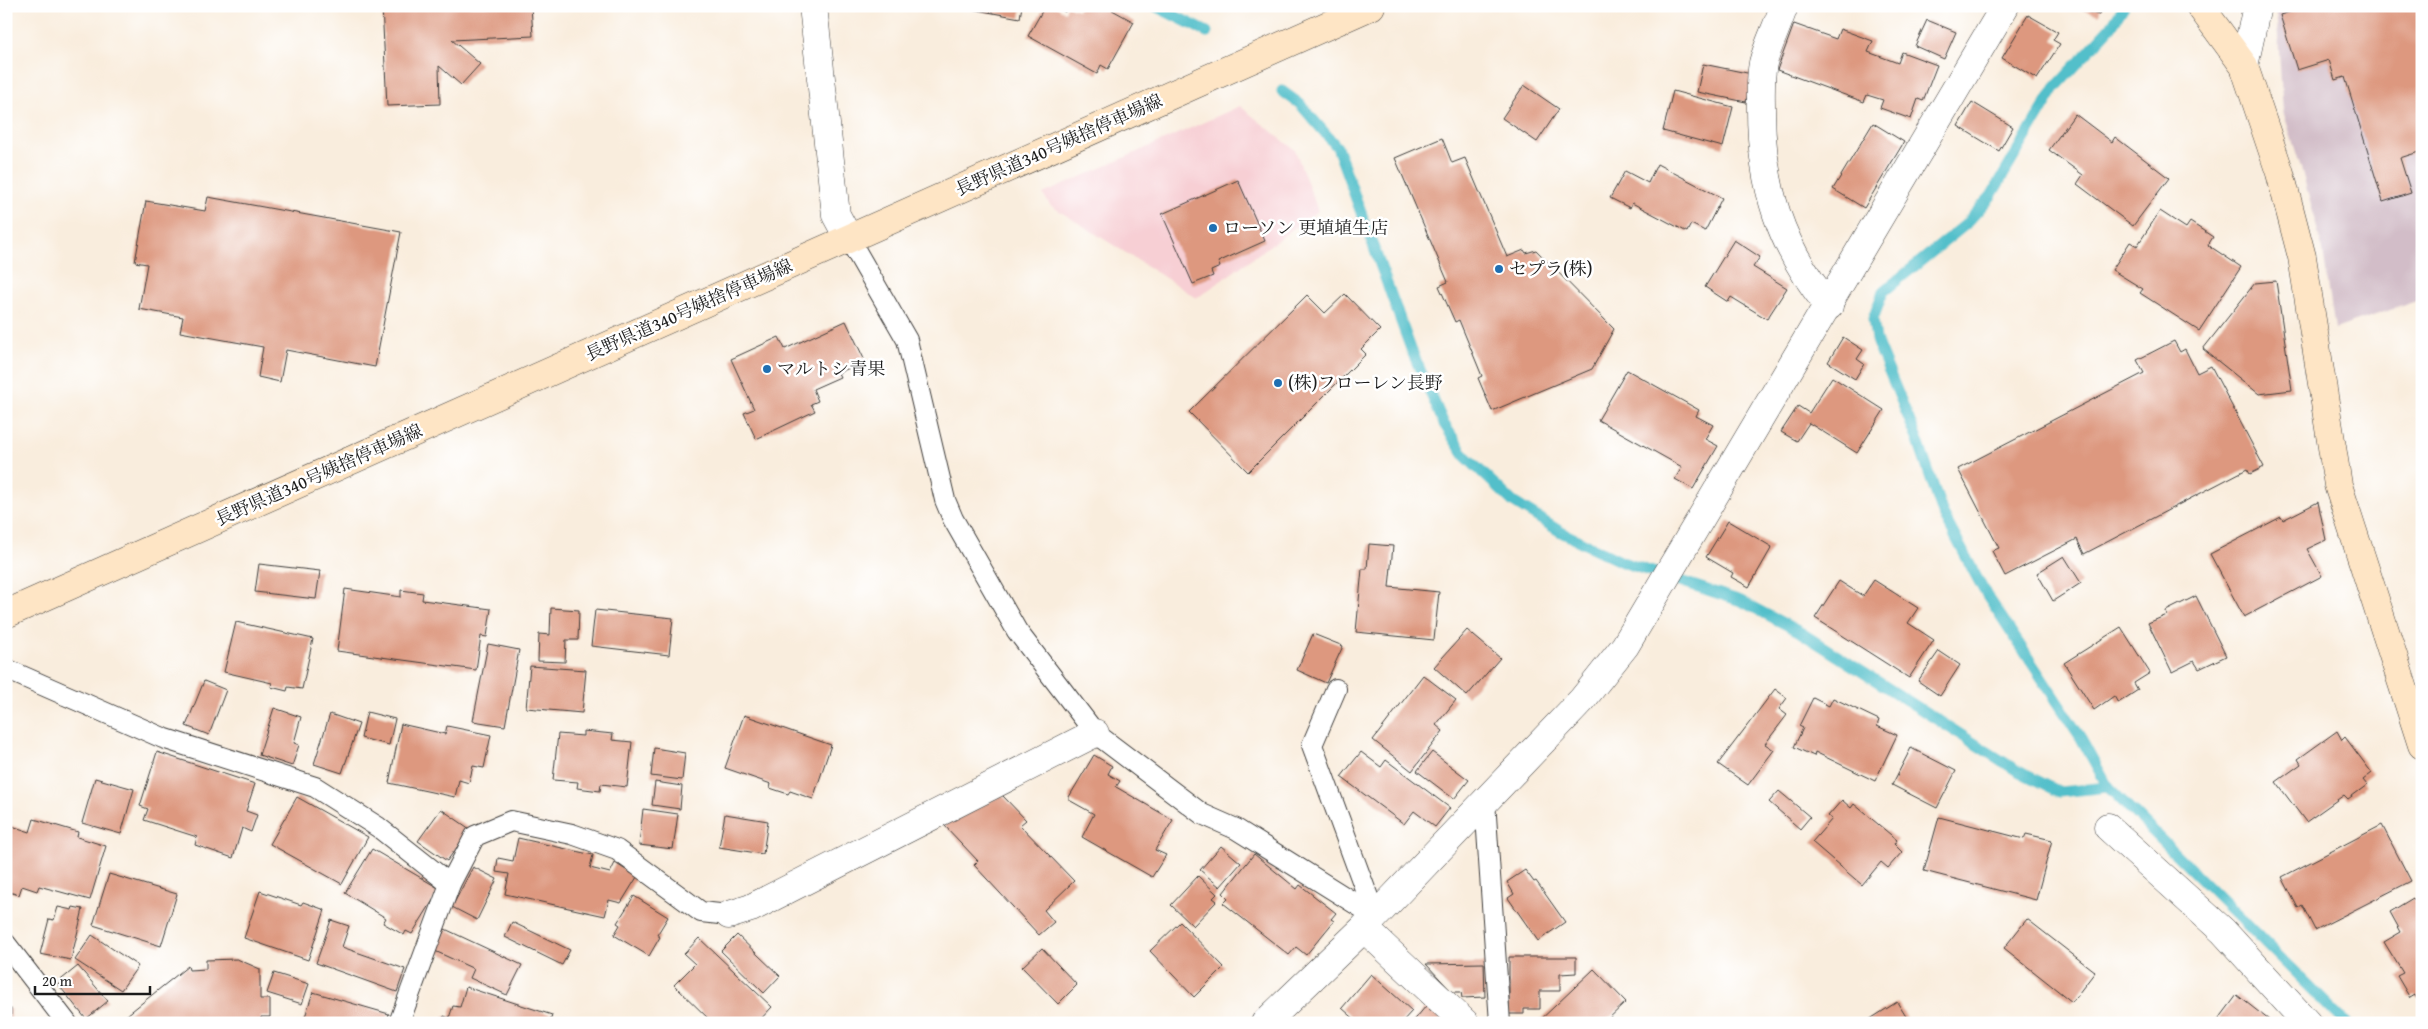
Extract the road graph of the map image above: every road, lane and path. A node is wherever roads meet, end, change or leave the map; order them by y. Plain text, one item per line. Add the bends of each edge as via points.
1 (813, 6) edge
2 (1371, 6) edge
3 (1784, 6) edge
4 (2006, 6) edge
5 (2200, 6) edge
6 (2257, 6) edge
7 (2244, 66) junction
8 (849, 239) junction
9 (1829, 306) junction
10 (6, 614) edge
11 (6, 669) edge
12 (1336, 690) dead end
13 (1095, 733) junction
14 (2422, 745) edge
15 (1485, 801) junction
16 (2108, 826) dead end
17 (450, 884) junction
18 (729, 915) joint
19 (1369, 922) junction
20 (6, 944) edge
21 (67, 1023) edge
22 (399, 1023) edge
23 (1264, 1023) edge
24 (1465, 1023) edge
25 (1500, 1023) edge
26 (2307, 1023) edge

1 - 8 street via 836,215
2 - 8 main road, 長野県道340号姨捨停車場線
3 - 9 street via 1763,64 1761,142 1770,196 1787,242 1814,288
4 - 9 street
5 - 7 main road
6 - 7 street
7 - 14 main road via 2280,173 2302,256 2338,485
8 - 10 main road, 長野県道340号姨捨停車場線
8 - 13 lane via 907,340 945,500 953,519 1017,631
9 - 15 street via 1625,646 1582,700
11 - 17 lane via 163,738 314,787 378,827
12 - 19 lane via 1312,745
13 - 18 street via 750,908
13 - 19 lane via 1202,814 1236,829
15 - 19 street
15 - 25 lane
16 - 26 street via 2222,931
17 - 18 lane via 475,836 511,821 572,834 617,850 701,912
17 - 22 lane
19 - 23 street
19 - 24 street
20 - 21 lane

